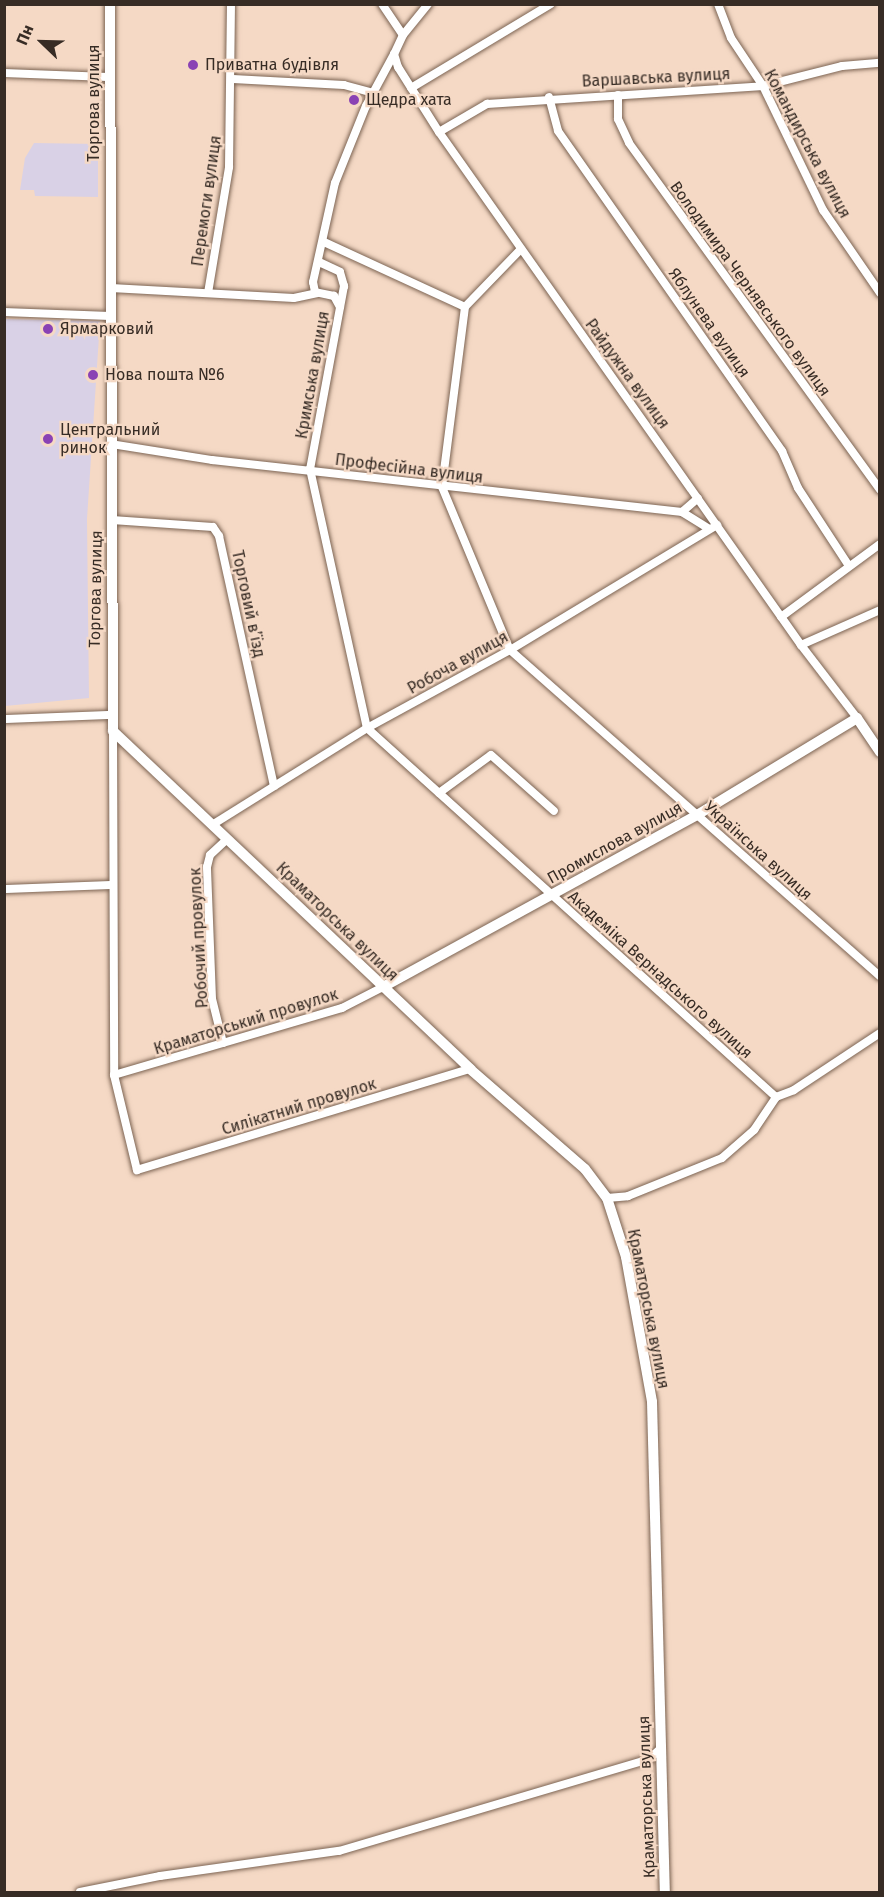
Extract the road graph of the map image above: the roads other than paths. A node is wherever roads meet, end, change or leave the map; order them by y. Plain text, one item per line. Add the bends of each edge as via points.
1 (110, 4) edge
2 (231, 4) edge
3 (382, 4) edge
4 (429, 4) edge
5 (551, 4) edge
6 (718, 4) edge
7 (403, 35) junction
8 (394, 54) junction
9 (879, 63) edge
10 (4, 73) edge
11 (108, 77) junction
12 (233, 79) junction
13 (763, 86) junction
14 (411, 88) junction
15 (373, 93) junction
16 (618, 96) junction
17 (549, 97) junction
18 (439, 132) junction
19 (324, 242) junction
20 (520, 250) junction
21 (320, 262) junction
22 (313, 282) junction
23 (111, 288) junction
24 (208, 293) junction
25 (317, 293) junction
26 (879, 293) edge
27 (294, 298) junction
28 (340, 307) junction
29 (465, 307) junction
30 (4, 312) edge
31 (110, 316) junction
32 (111, 444) junction
33 (310, 469) junction
34 (442, 487) junction
35 (879, 490) edge
36 (698, 498) junction
37 (682, 512) junction
38 (112, 520) junction
39 (717, 525) junction
40 (709, 529) junction
41 (879, 544) edge
42 (849, 566) junction
43 (879, 610) edge
44 (781, 617) junction
45 (801, 645) junction
46 (510, 650) junction
47 (110, 715) junction
48 (4, 718) edge
49 (857, 718) junction
50 (367, 728) junction
51 (113, 731) junction
52 (879, 752) edge
53 (274, 786) junction
54 (439, 793) junction
55 (555, 811) dead end
56 (697, 815) junction
57 (212, 825) junction
58 (227, 839) junction
59 (113, 885) junction
60 (4, 889) edge
61 (552, 896) junction
62 (879, 976) edge
63 (383, 987) junction
64 (879, 1033) edge
65 (223, 1043) junction
66 (470, 1069) junction
67 (114, 1075) junction
68 (776, 1097) junction
69 (137, 1170) joint
70 (607, 1198) junction
71 (660, 1749) junction
72 (80, 1893) edge
73 (665, 1893) edge

1 - 11 street, Торгова вулиця
2 - 12 street, Перемоги вулиця
3 - 7 street
4 - 7 street
5 - 14 street
6 - 13 street, Командирська вулиця via 731,38
7 - 8 street
8 - 14 street, Райдужна вулиця
8 - 15 street
9 - 13 street, Варшавська вулиця via 842,66
10 - 11 street
11 - 23 street, Торгова вулиця
12 - 15 street via 344,85
12 - 24 street, Перемоги вулиця via 229,167
13 - 16 street, Варшавська вулиця
13 - 26 street, Командирська вулиця via 823,210
14 - 18 street, Райдужна вулиця
15 - 19 street via 335,183
16 - 17 street, Варшавська вулиця
16 - 35 street, Володимира Чернявського вулиця via 618,119 629,143
17 - 18 street, Варшавська вулиця via 487,104
17 - 42 street, Яблунева вулиця via 558,131 782,450 798,488
18 - 20 street, Райдужна вулиця
19 - 21 street
19 - 29 street
20 - 29 street
20 - 36 street, Райдужна вулиця
21 - 22 street
21 - 28 street via 343,276
22 - 25 street, Кримська вулиця
22 - 27 street
23 - 24 street
23 - 31 street, Торгова вулиця
24 - 27 street
25 - 27 street
25 - 28 street, Кримська вулиця via 334,296
28 - 33 street, Кримська вулиця
29 - 34 street
30 - 31 street
31 - 32 street, Торгова вулиця
32 - 33 street, Професійна вулиця via 212,460
32 - 38 street, Торгова вулиця
33 - 34 street, Професійна вулиця
33 - 50 street, Кримська вулиця
34 - 37 street, Професійна вулиця
34 - 46 street
36 - 37 street
36 - 39 street, Райдужна вулиця
37 - 40 street
38 - 47 street, Торгова вулиця
38 - 53 street, Торговий в’їзд via 213,527 219,536
39 - 40 street, Робоча вулиця
39 - 44 street, Райдужна вулиця
40 - 46 street, Робоча вулиця
41 - 42 street
42 - 44 street
43 - 45 street
44 - 45 street, Райдужна вулиця
45 - 49 street, Райдужна вулиця
46 - 50 street, Робоча вулиця
46 - 56 street, Українська вулиця
47 - 48 street
47 - 51 street, Торгова вулиця
49 - 52 street, Райдужна вулиця
49 - 56 street, Промислова вулиця
50 - 53 street, Робоча вулиця
50 - 54 street, Академіка Вернадського вулиця
51 - 57 street, Краматорська вулиця
51 - 59 street, Торгова вулиця
53 - 57 street, Робоча вулиця
54 - 55 street via 491,755
54 - 61 street, Академіка Вернадського вулиця
56 - 61 street, Промислова вулиця
56 - 62 street, Українська вулиця
57 - 58 street, Краматорська вулиця
58 - 63 street, Краматорська вулиця
58 - 65 street, Робочий провулок via 210,855 207,867 212,999
59 - 60 street
59 - 67 street, Торгова вулиця
61 - 63 street, Промислова вулиця
61 - 68 street, Академіка Вернадського вулиця
63 - 65 street, Краматорський провулок via 342,1008
63 - 66 street, Краматорська вулиця
64 - 68 street via 794,1090
65 - 67 street, Краматорський провулок
66 - 69 street, Силікатний провулок
66 - 70 street, Краматорська вулиця via 585,1169
67 - 69 street, Торгова вулиця
68 - 70 street via 754,1130 722,1158 628,1196
70 - 71 street, Краматорська вулиця via 626,1257 652,1402
71 - 72 street via 649,1759 339,1851 160,1876
71 - 73 street, Краматорська вулиця

